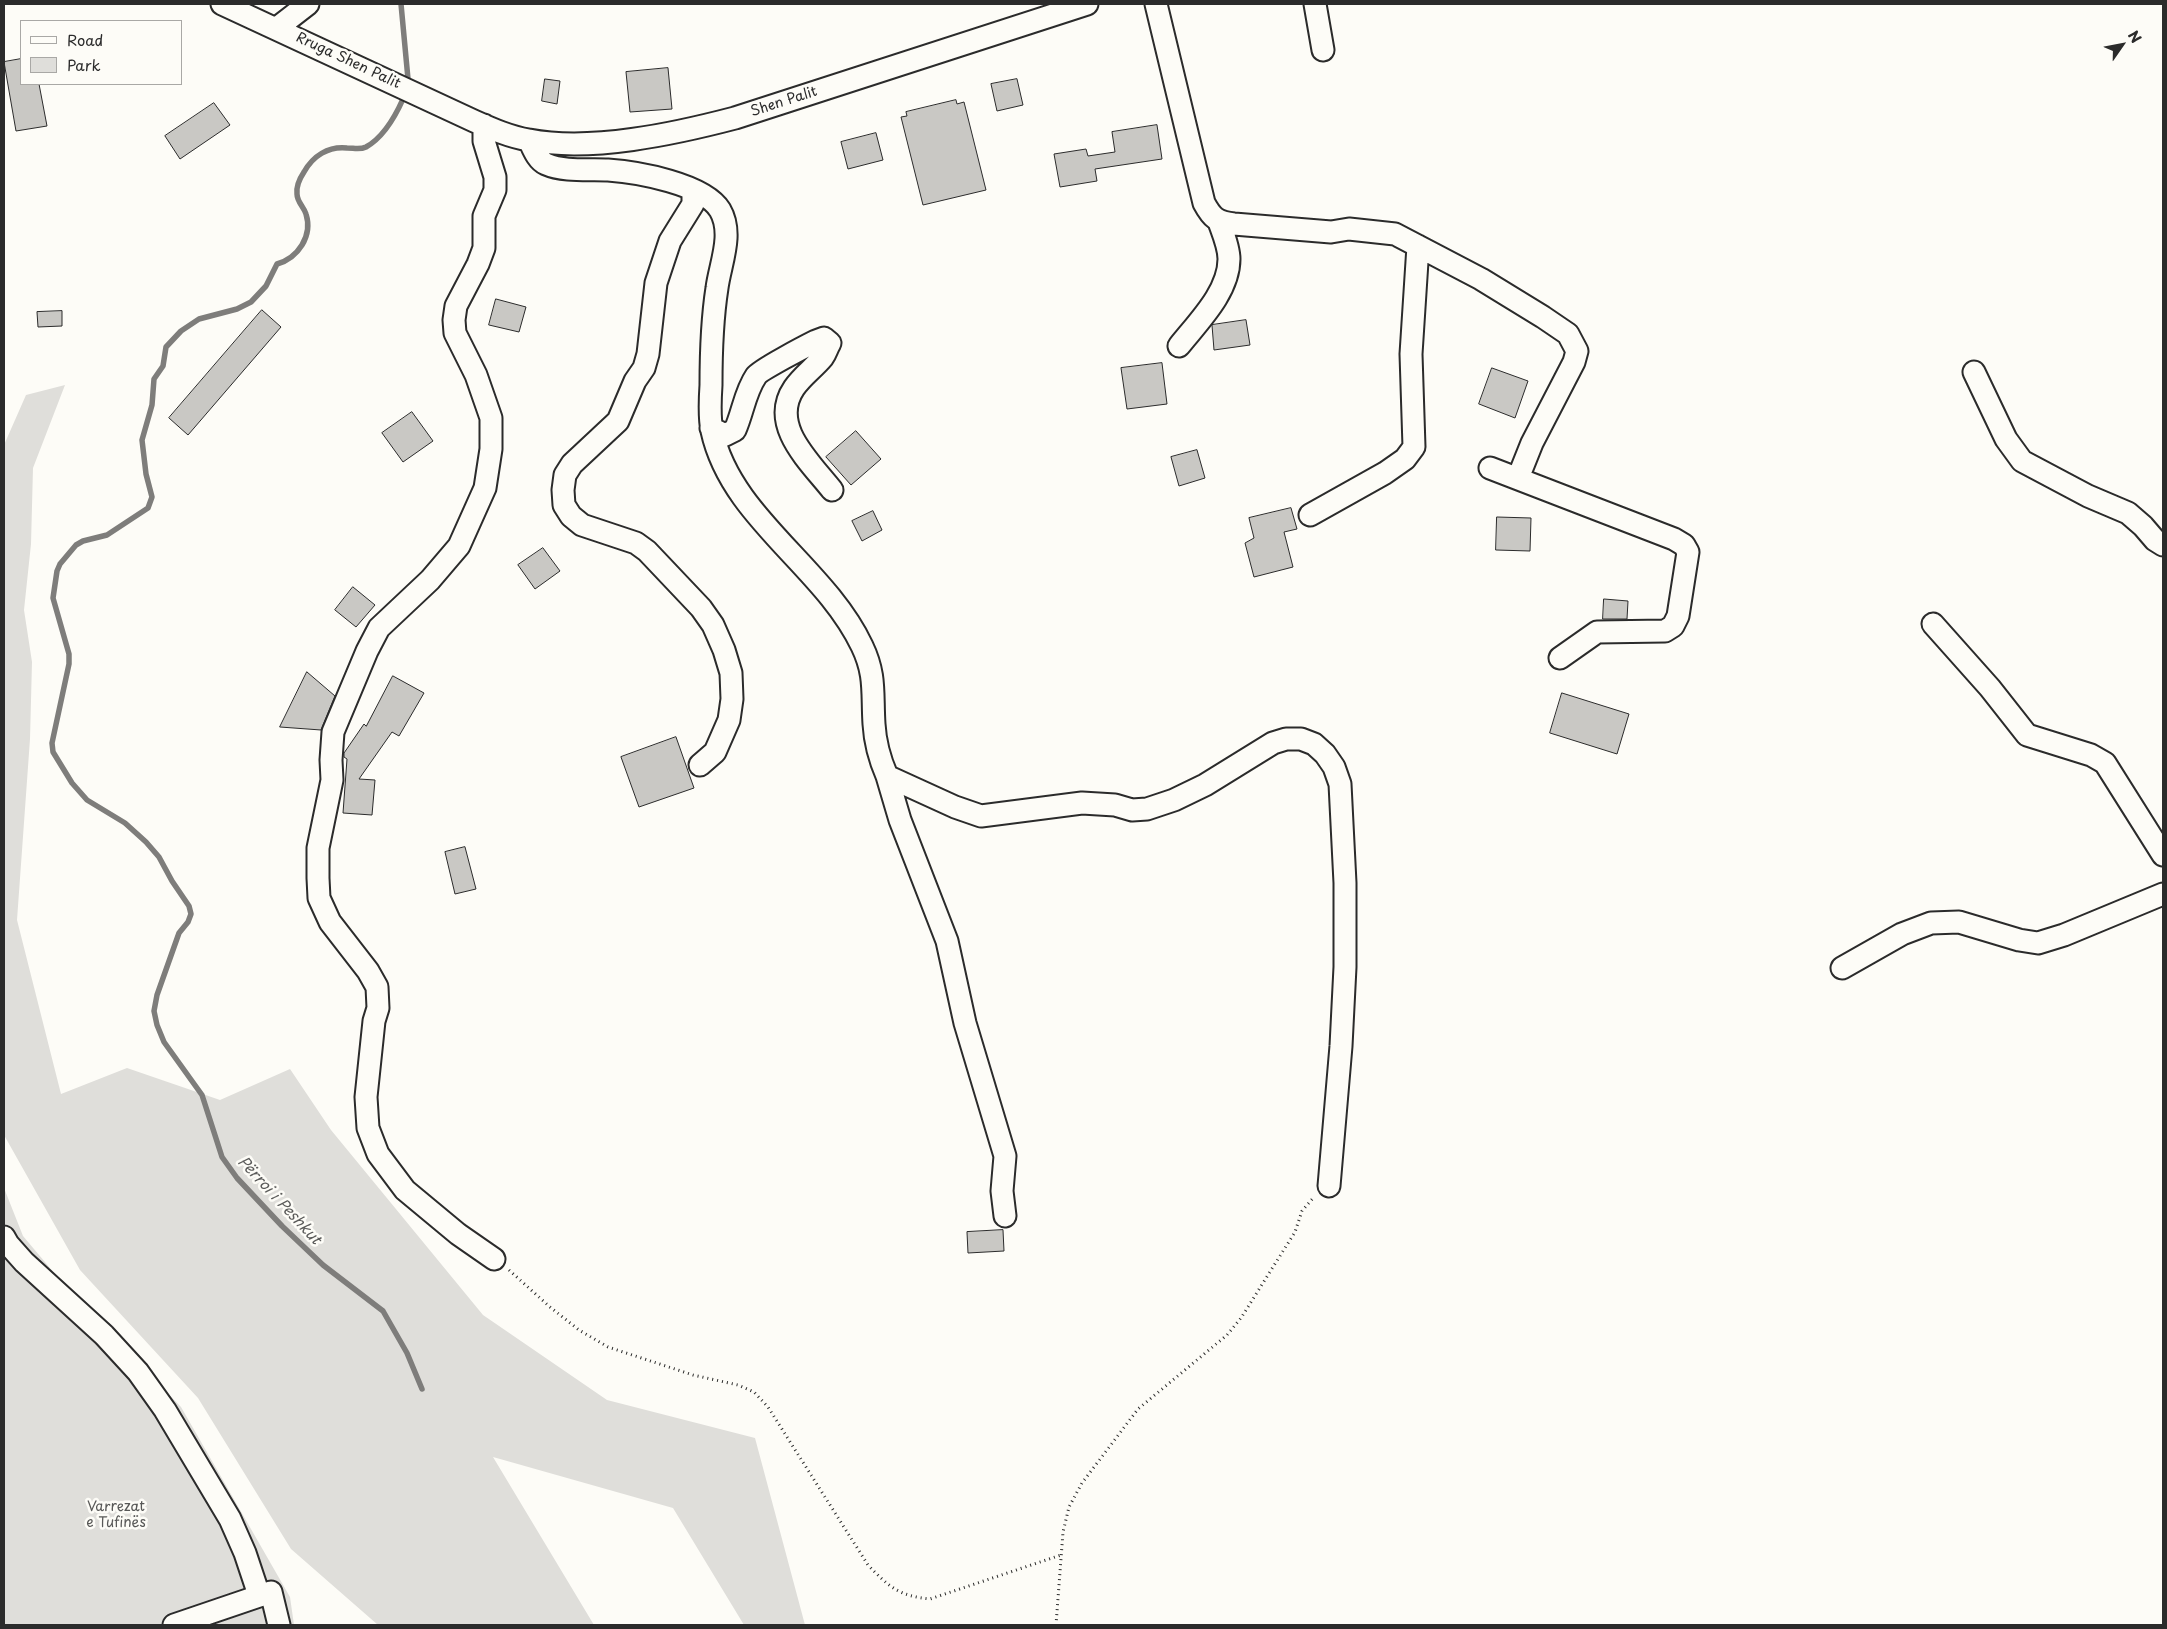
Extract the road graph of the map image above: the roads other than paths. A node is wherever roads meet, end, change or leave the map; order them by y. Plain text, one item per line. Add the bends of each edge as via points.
1 (222, 4) edge
2 (308, 4) edge
3 (1087, 4) edge
4 (1156, 4) edge
5 (1315, 4) edge
6 (277, 28) junction
7 (1323, 50) dead end
8 (479, 123) junction
9 (530, 140) junction
10 (693, 191) junction
11 (1219, 222) junction
12 (1418, 246) junction
13 (1179, 346) dead end
14 (1974, 372) dead end
15 (711, 428) junction
16 (1490, 468) dead end
17 (1518, 478) junction
18 (832, 490) dead end
19 (1310, 515) dead end
20 (2163, 545) edge
21 (1933, 624) dead end
22 (1560, 658) dead end
23 (700, 765) dead end
24 (888, 776) junction
25 (2163, 855) edge
26 (2163, 894) edge
27 (1842, 968) dead end
28 (1328, 1186) road end
29 (1005, 1216) dead end
30 (4, 1236) edge
31 (494, 1259) road end
32 (259, 1595) junction
33 (174, 1625) edge
34 (279, 1625) edge

1 - 6 street, Rruga Shen Palit
2 - 6 street
3 - 9 street, Shen Palit via 735,118 688,130 586,142
4 - 11 street via 1204,203 1211,216
5 - 7 street
6 - 8 street, Rruga Shen Palit
8 - 9 street, Shen Palit
8 - 31 street via 495,177 495,190 484,216 484,248 456,306 454,320 455,333 476,375 491,418 491,455 485,488 459,546 430,580 378,628 367,651 333,732 332,780 318,848 318,878 319,898 330,922 377,987 378,1008 366,1097 368,1128 378,1154 405,1190
9 - 10 street via 544,164 647,176
10 - 15 street via 713,201 726,226 712,335
10 - 23 street via 693,204 670,240 656,283 644,368 618,421 572,464 565,475 563,490 564,505 571,516 582,525 636,543 647,551 713,625 731,673 732,699 729,720 715,752
11 - 12 street via 1332,232 1374,230 1395,234
11 - 13 street via 1230,258 1227,276 1216,297
12 - 17 street via 1489,283 1568,334 1573,341 1577,351 1574,362 1532,443
12 - 19 street via 1411,354 1414,447 1405,459 1385,473
14 - 20 street via 2006,439 2022,461 2128,513
15 - 18 street via 725,435 734,430 757,374 824,338 830,343 786,402 785,419 806,458
15 - 24 street via 728,475 772,531 829,594 862,646 871,668 877,744
16 - 17 street
17 - 22 street via 1674,539 1688,552 1678,616 1673,626 1660,631 1597,632
21 - 25 street via 2027,734 2091,755 2105,763
24 - 28 street via 980,816 1082,803 1115,805 1132,810 1166,803 1205,785 1273,743 1286,739 1314,744 1325,754 1340,784 1345,883 1342,1046
24 - 29 street via 900,820 947,941 965,1023 1004,1156 1002,1191
26 - 27 street via 2038,943 1959,922 1931,923 1902,934
30 - 32 street via 24,1262 104,1335 138,1372 165,1410 230,1519
32 - 33 street
32 - 34 street via 271,1592

